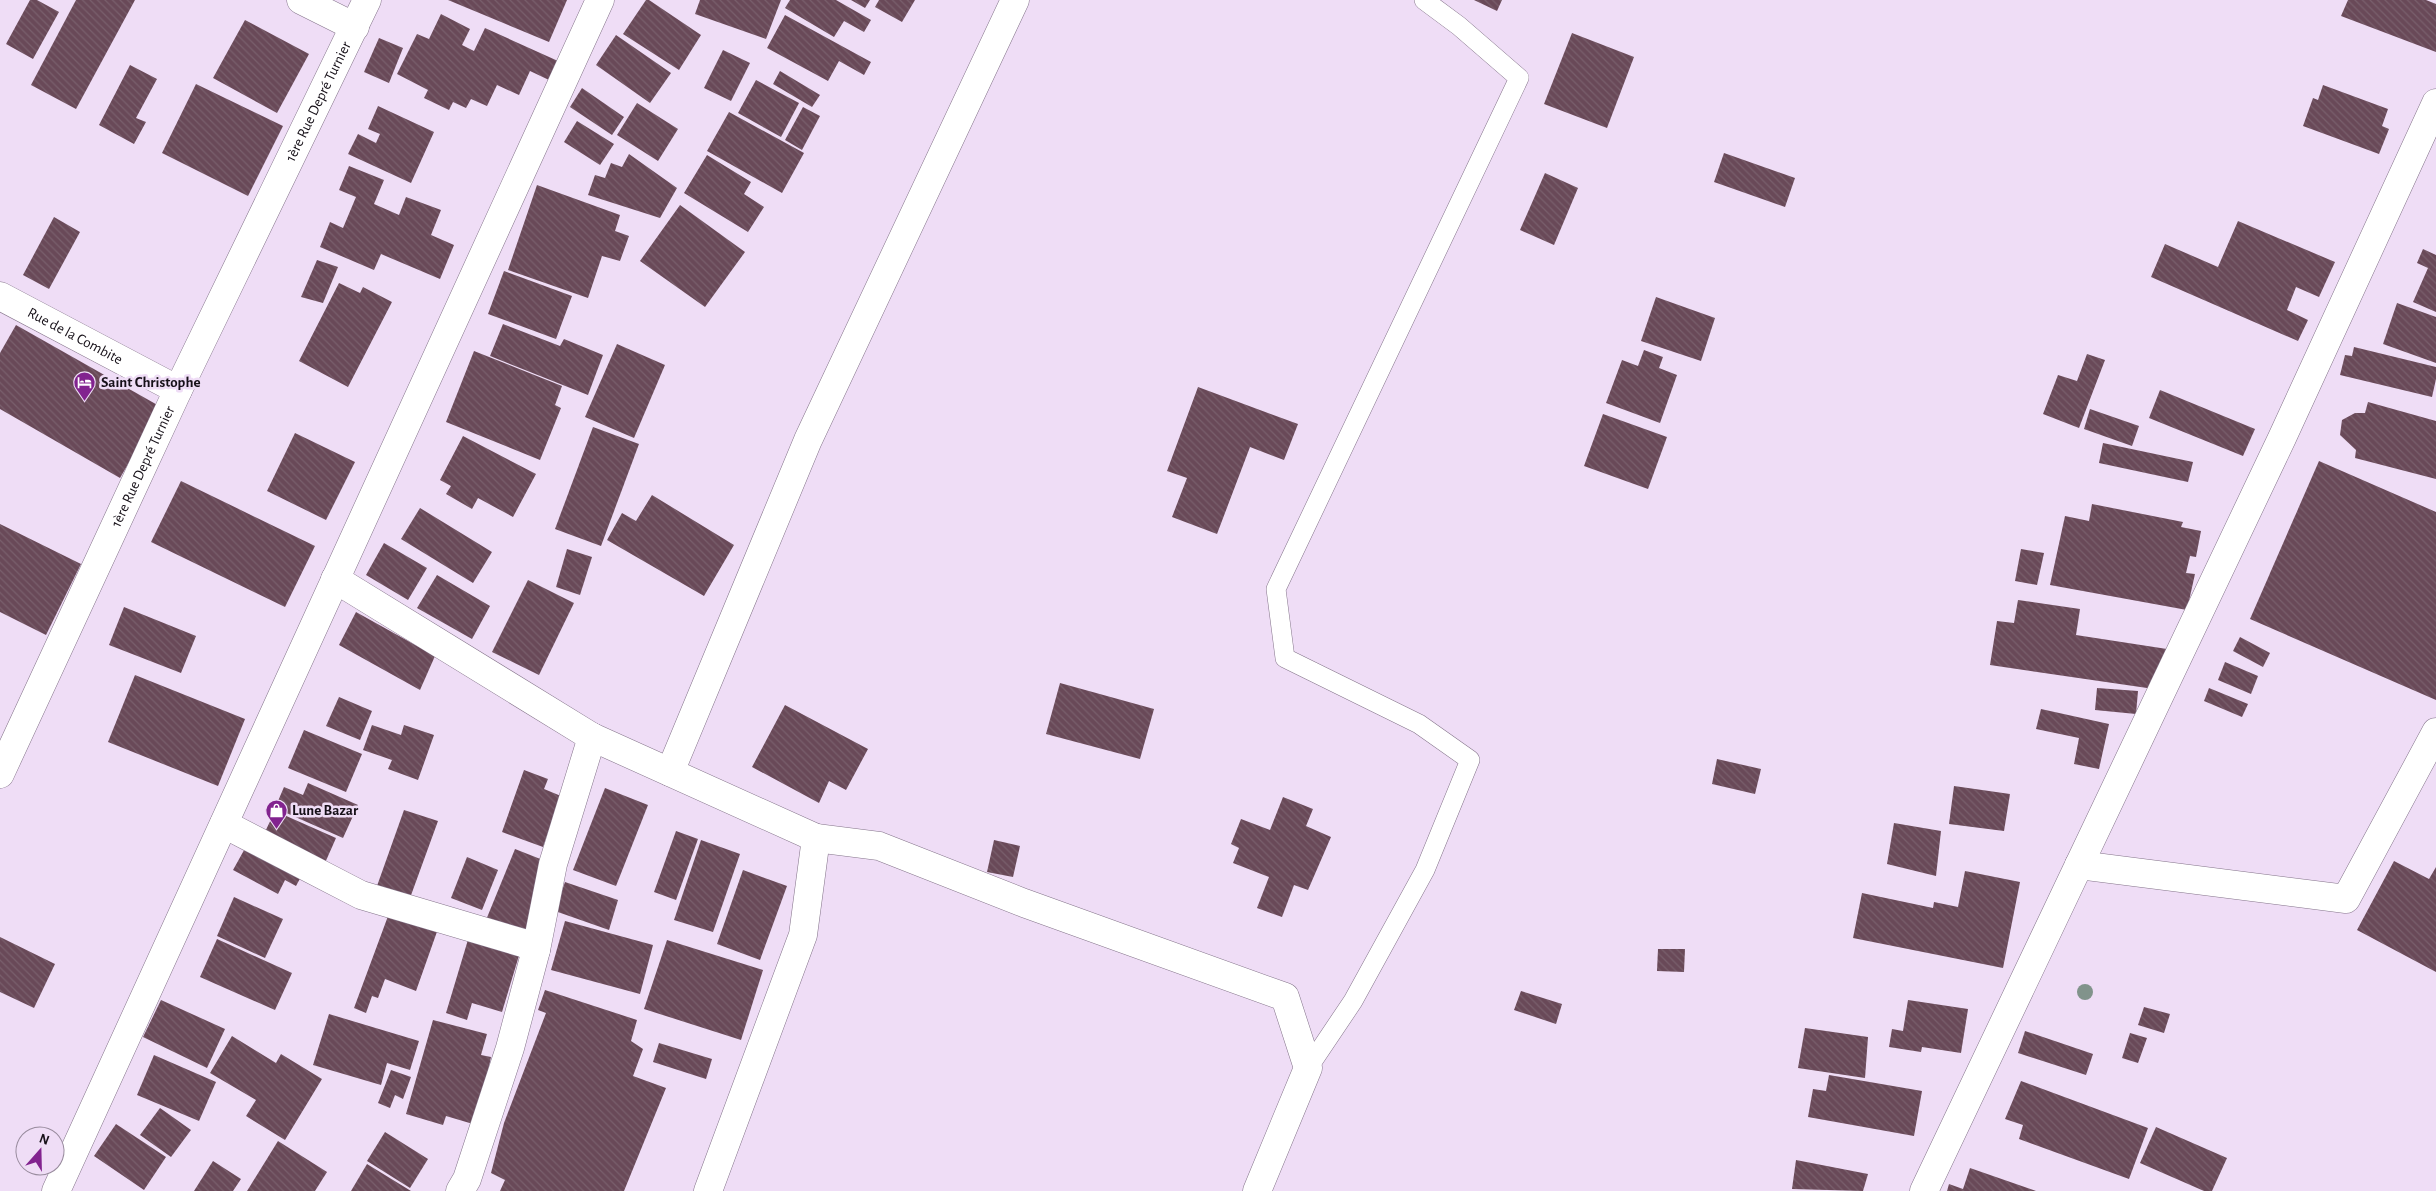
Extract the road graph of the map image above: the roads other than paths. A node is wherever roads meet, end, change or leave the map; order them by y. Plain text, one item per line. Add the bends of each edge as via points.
1 (300, 0) edge
2 (367, 0) edge
3 (600, 0) edge
4 (1015, 0) edge
5 (1424, 0) edge
6 (355, 26) junction
7 (2436, 103) edge
8 (0, 296) edge
9 (178, 390) junction
10 (335, 579) junction
11 (2436, 732) edge
12 (592, 737) junction
13 (670, 772) junction
14 (0, 774) edge
15 (224, 824) junction
16 (816, 838) junction
17 (2079, 865) junction
18 (536, 950) junction
19 (1308, 1068) junction
20 (60, 1190) edge
21 (460, 1191) edge
22 (708, 1191) edge
23 (1256, 1191) edge
24 (1924, 1191) edge

1 - 6 street
2 - 6 street, 1ère Rue Depré Turnier
3 - 10 street
4 - 13 street via 808,440
5 - 19 lane via 1519,78 1276,589 1285,658 1419,724 1470,760 1425,870 1353,1001
6 - 9 street, 1ère Rue Depré Turnier
7 - 17 street via 2282,438
8 - 9 street, Rue de la Combite
9 - 14 street, 1ère Rue Depré Turnier
10 - 12 street
10 - 15 street
11 - 17 street via 2346,899
12 - 13 street
12 - 18 street via 553,864
13 - 16 street
15 - 18 street via 361,895 523,943
15 - 20 street
16 - 19 street via 879,846 1024,904 1286,997
16 - 22 street via 803,935
17 - 24 street
18 - 21 street via 510,1048 467,1179
19 - 23 street

